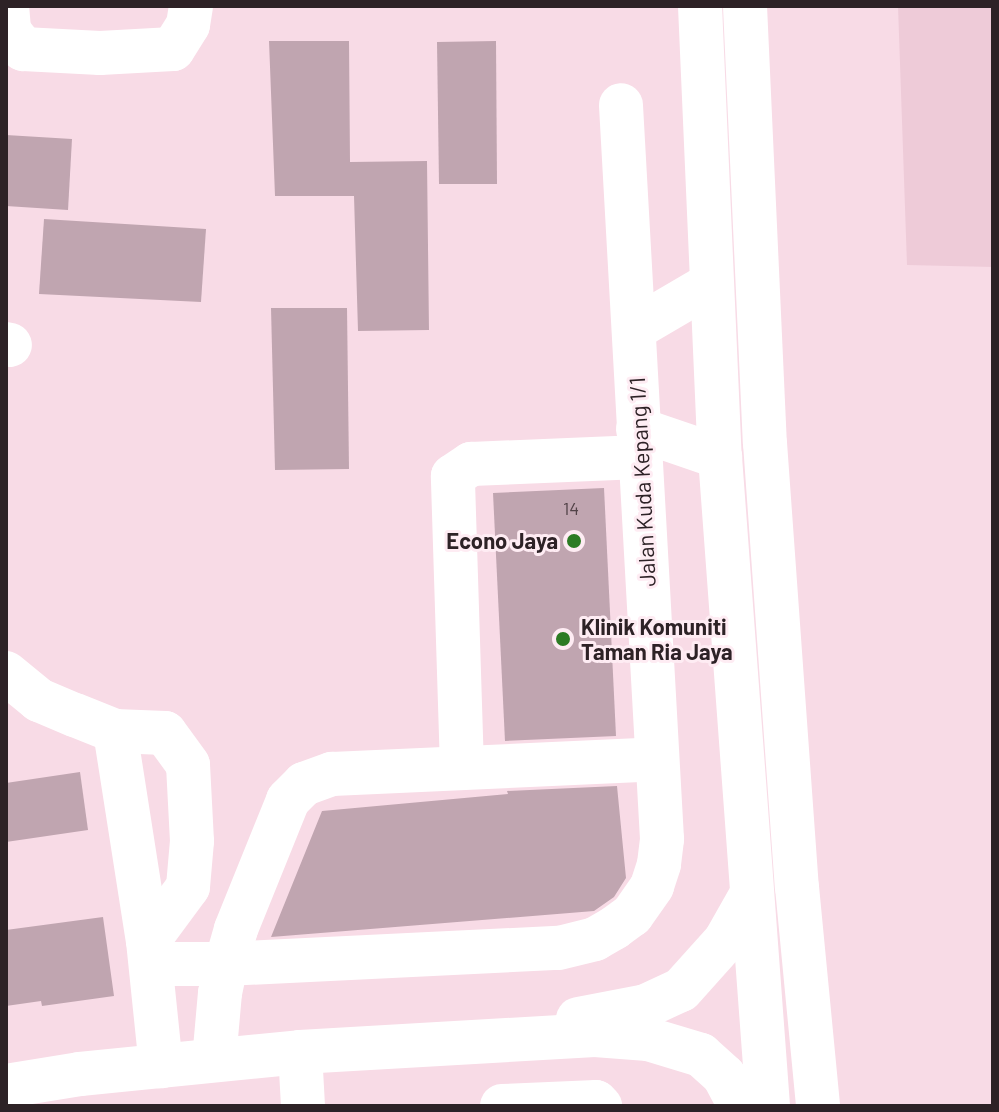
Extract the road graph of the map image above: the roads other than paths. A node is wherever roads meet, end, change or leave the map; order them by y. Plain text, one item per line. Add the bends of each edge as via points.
1 (7, 6) edge
2 (191, 6) edge
3 (700, 6) edge
4 (745, 6) edge
5 (621, 105) dead end
6 (711, 284) junction
7 (634, 329) junction
8 (639, 443) junction
9 (720, 457) junction
10 (6, 673) edge
11 (115, 731) junction
12 (657, 759) junction
13 (462, 768) junction
14 (750, 897) junction
15 (149, 953) junction
16 (226, 964) junction
17 (466, 1040) junction
18 (300, 1052) junction
19 (214, 1060) junction
20 (161, 1066) junction
21 (11, 1092) edge
22 (303, 1106) edge
23 (502, 1106) edge
24 (600, 1106) edge
25 (740, 1106) edge
26 (768, 1106) edge
27 (818, 1106) edge

1 - 2 street via 9,31 23,49 100,53 173,49 188,25
3 - 6 street
4 - 27 street via 765,443
5 - 7 street, Jalan Kuda Kepang 1/1
6 - 7 street
6 - 9 street
7 - 8 street, Jalan Kuda Kepang 1/1
8 - 9 street
8 - 12 street, Jalan Kuda Kepang 1/1
8 - 13 street via 471,464 453,476
9 - 14 street
10 - 11 street via 39,700
11 - 15 street
11 - 15 street via 165,733 188,765 188,887
12 - 13 street
12 - 16 street, Jalan Kuda Kepang 1/1 via 662,839 652,886 632,915 595,939 559,948
13 - 16 street via 332,774 304,784 288,800
14 - 17 street via 725,941 681,990 646,1006
14 - 26 street
15 - 16 street, Jalan Kuda Kepang 1/1
15 - 20 street
16 - 19 street
17 - 18 street
17 - 25 street via 595,1035 648,1039 701,1055 724,1076
18 - 19 street
18 - 22 street
19 - 20 street
20 - 21 street
23 - 24 street

